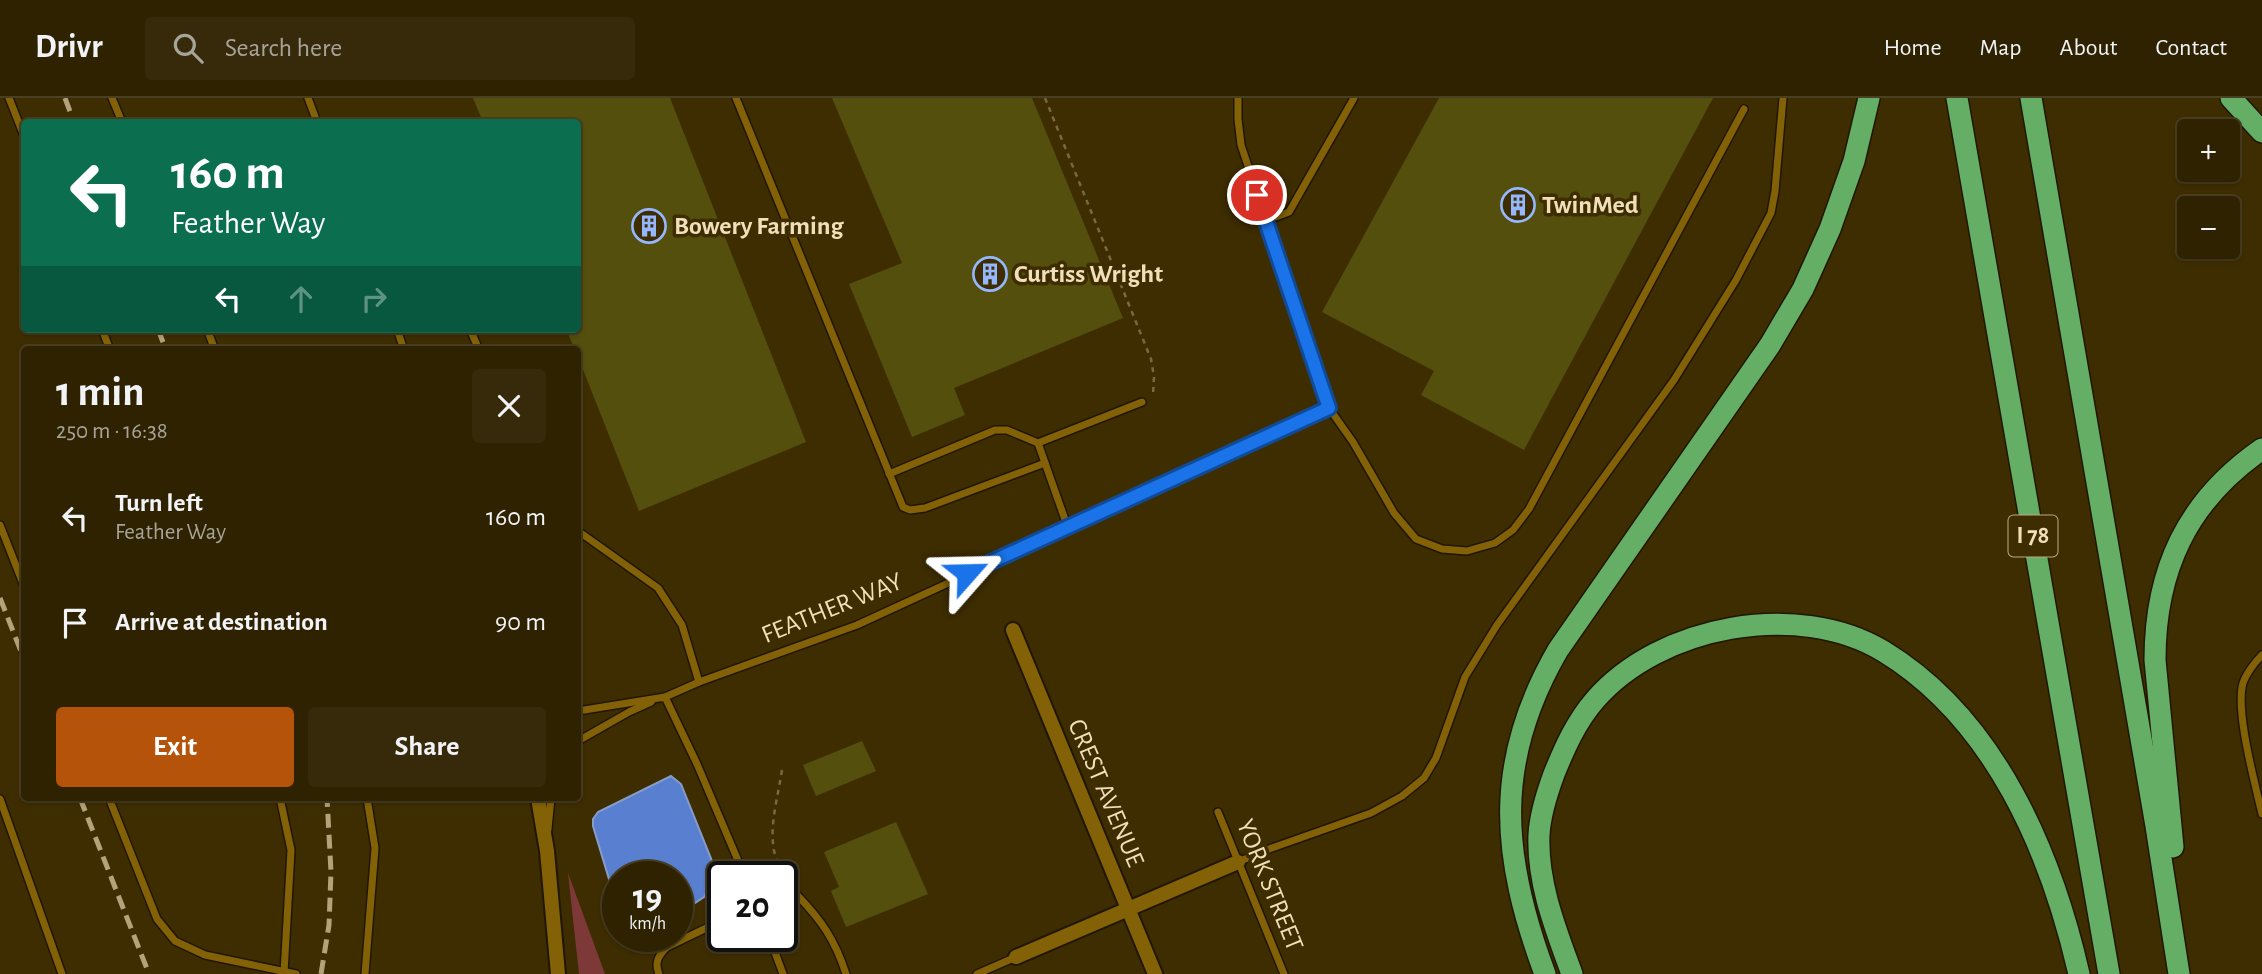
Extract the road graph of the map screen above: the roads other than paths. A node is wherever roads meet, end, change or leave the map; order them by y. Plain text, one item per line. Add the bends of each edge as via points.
1 (9, 98) edge
2 (113, 98) edge
3 (308, 98) edge
4 (736, 98) edge
5 (1238, 98) edge
6 (1354, 98) edge
7 (1783, 98) edge
8 (1869, 98) edge
9 (1957, 98) edge
10 (2031, 98) edge
11 (2231, 98) edge
12 (1744, 109) dead end
13 (121, 119) edge
14 (316, 119) edge
15 (21, 128) edge
16 (2262, 132) edge
17 (1265, 221) junction
18 (1142, 402) road end
19 (1329, 408) junction
20 (1038, 443) junction
21 (2262, 449) edge
22 (1045, 463) junction
23 (889, 474) junction
24 (0, 525) edge
25 (1068, 528) junction
26 (581, 533) edge
27 (21, 578) edge
28 (1013, 630) dead end
29 (2262, 655) edge
30 (699, 682) junction
31 (665, 696) junction
32 (581, 710) edge
33 (581, 739) edge
34 (0, 799) edge
35 (110, 801) edge
36 (281, 801) edge
37 (367, 801) edge
38 (539, 801) edge
39 (551, 801) edge
40 (1218, 812) dead end
41 (2262, 814) edge
42 (547, 851) junction
43 (737, 855) junction
44 (737, 861) edge
45 (739, 861) edge
46 (1238, 862) junction
47 (798, 896) dead end
48 (1128, 909) junction
49 (707, 928) edge
50 (775, 952) edge
51 (1016, 957) joint
52 (284, 973) edge
53 (62, 974) edge
54 (296, 974) edge
55 (365, 974) edge
56 (558, 974) edge
57 (659, 974) edge
58 (783, 974) edge
59 (846, 974) edge
60 (977, 974) edge
61 (1155, 974) edge
62 (1284, 974) edge
63 (1545, 974) edge
64 (1572, 974) edge
65 (2079, 974) edge
66 (2109, 974) edge
67 (2179, 974) edge
68 (2187, 974) edge

1 - 15 lane
2 - 13 lane
3 - 14 lane
4 - 23 lane
5 - 17 lane via 1241,145
6 - 17 lane via 1289,212
7 - 46 lane via 1776,191 1760,235 1674,380 1471,666 1424,778 1371,813
8 - 63 highway via 1854,161 1803,289 1764,353 1558,650 1530,707 1514,771 1510,832 1523,909
9 - 66 highway, I 78
10 - 67 highway
11 - 16 highway
12 - 19 lane via 1529,509 1513,530 1495,543 1467,551 1442,549 1416,539 1394,513
17 - 19 lane
18 - 20 lane
19 - 25 lane, FEATHER WAY
20 - 22 lane
20 - 23 lane via 995,430
21 - 68 highway via 2219,484 2190,520 2168,565 2157,611 2154,660
22 - 23 lane via 917,510 903,507
22 - 25 lane
24 - 27 lane
25 - 30 lane, FEATHER WAY via 857,625
26 - 30 lane via 658,588 682,625
28 - 48 street, CREST AVENUE
29 - 41 lane via 2243,681 2242,699
30 - 31 lane, FEATHER WAY
31 - 32 lane, FEATHER WAY
31 - 33 lane, FEATHER WAY
31 - 43 lane
34 - 53 lane
35 - 52 lane via 157,919 175,941 205,955
36 - 52 lane via 291,850
37 - 55 lane via 375,848
38 - 42 street
39 - 42 lane
40 - 46 lane, YORK STREET
42 - 56 street
43 - 44 lane
43 - 45 lane
46 - 48 street
46 - 62 lane, YORK STREET
47 - 59 lane via 838,948
48 - 51 street
48 - 61 street, CREST AVENUE
49 - 57 lane via 667,947 656,962
50 - 58 lane
51 - 60 lane
52 - 54 lane
64 - 65 highway via 1549,906 1539,834 1565,747 1597,698 1643,661 1724,629 1752,624 1819,628 1882,650 1960,715 2007,783 2031,831 2065,918

